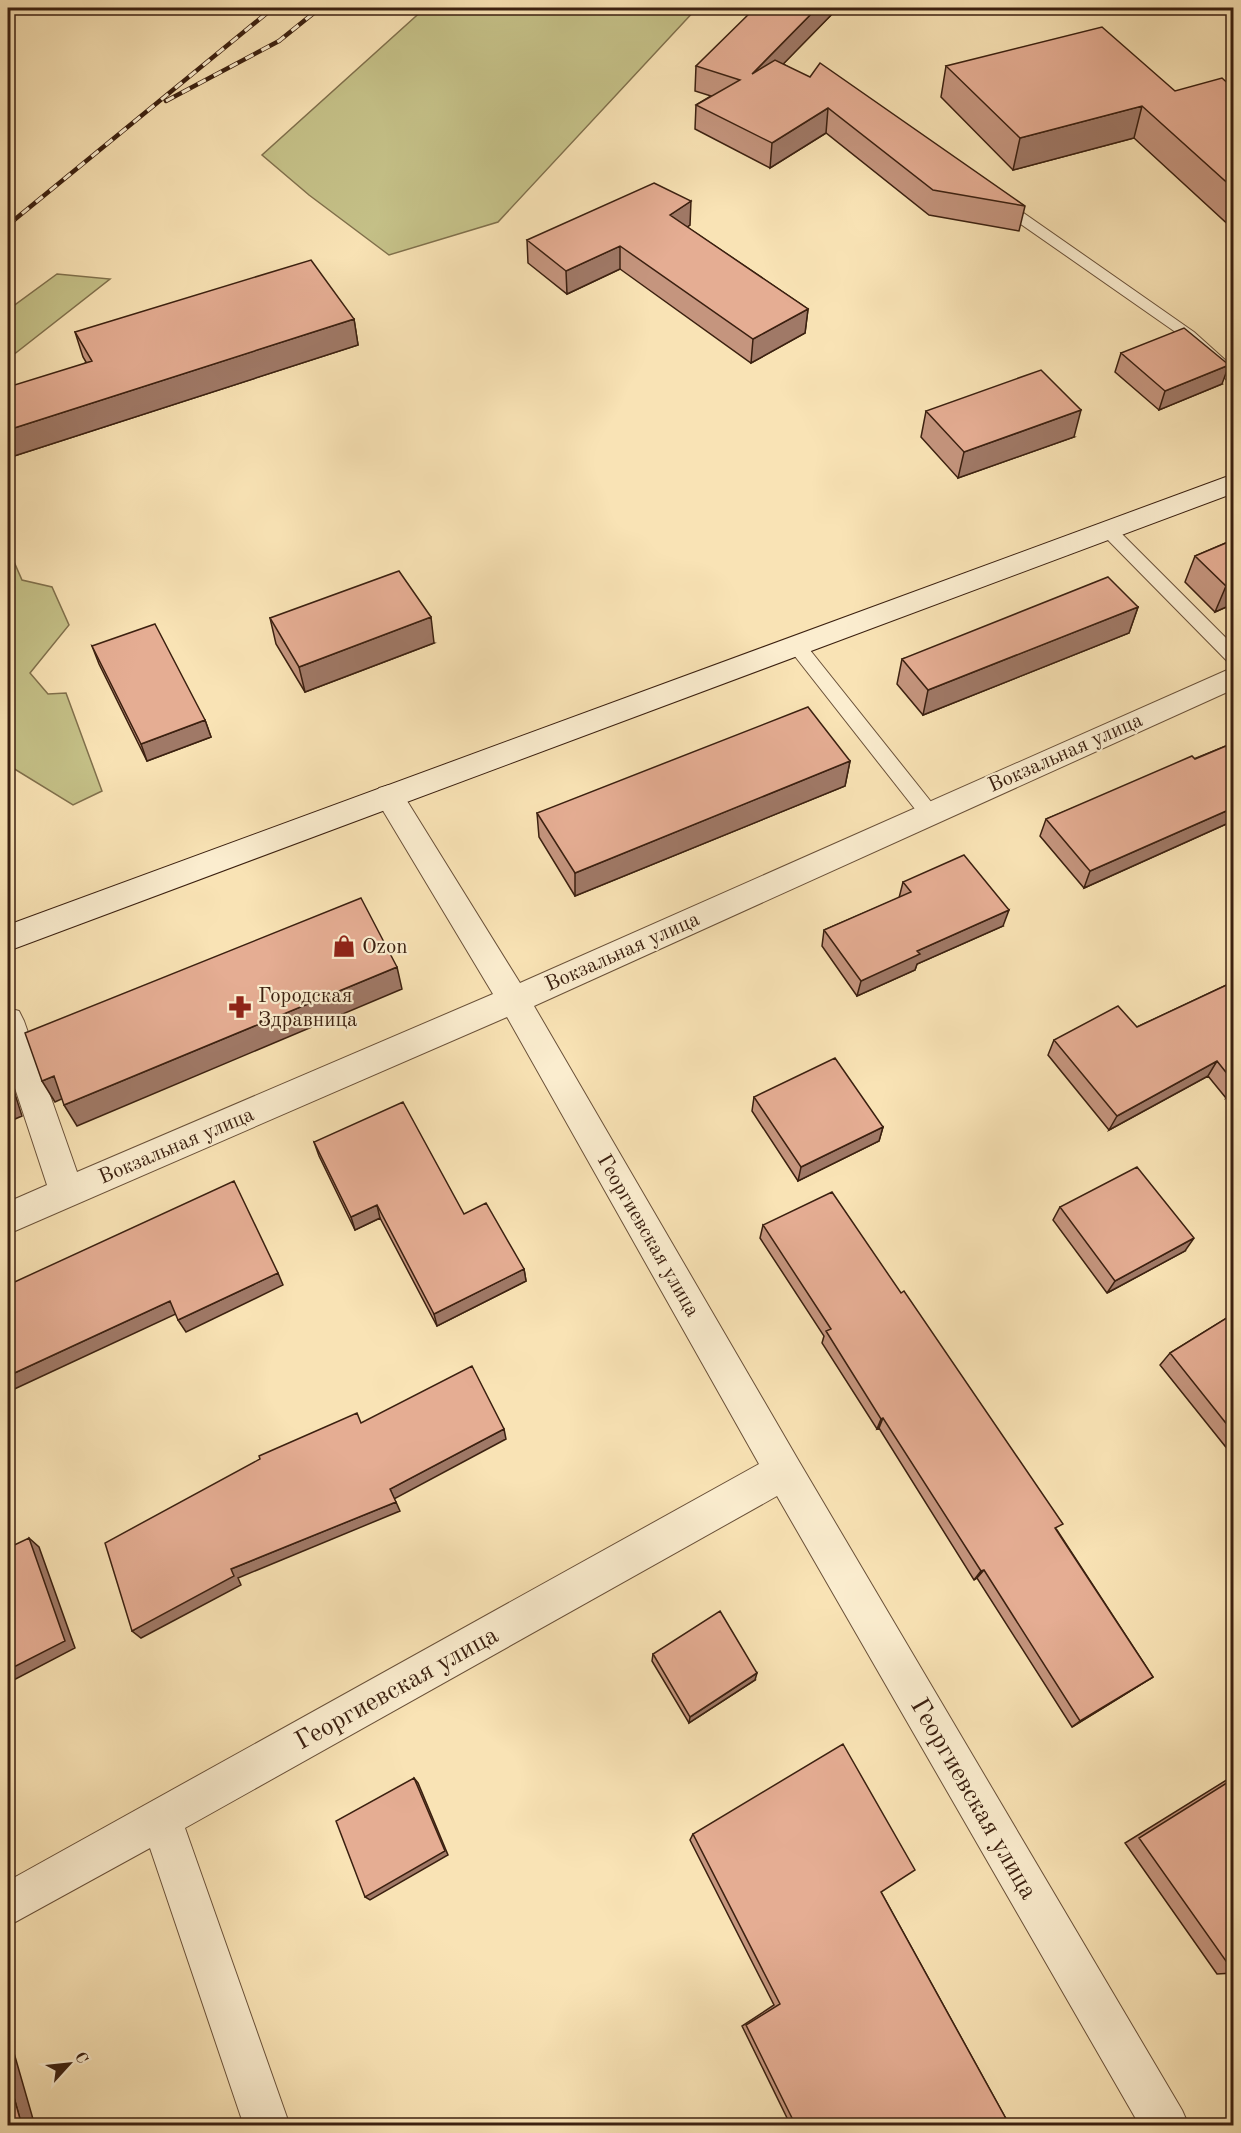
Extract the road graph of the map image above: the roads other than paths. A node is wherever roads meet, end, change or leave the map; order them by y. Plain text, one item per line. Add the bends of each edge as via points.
1 (986, 194) edge
2 (1233, 377) edge
3 (1233, 483) edge
4 (1108, 530) junction
5 (796, 645) junction
6 (1233, 657) edge
7 (1233, 677) edge
8 (389, 796) junction
9 (929, 813) junction
10 (8, 938) edge
11 (514, 1000) junction
12 (8, 1021) edge
13 (67, 1192) junction
14 (8, 1218) edge
15 (784, 1471) junction
16 (161, 1819) junction
17 (8, 1904) edge
18 (267, 2126) edge
19 (1167, 2126) edge

1 - 2 lane via 1189,334
3 - 4 street
4 - 5 street
4 - 6 lane
5 - 8 street
5 - 9 lane
7 - 9 street, Вокзальная улица
8 - 10 street
8 - 11 street, Георгиевская улица
9 - 11 street, Вокзальная улица
11 - 13 street, Вокзальная улица
11 - 15 street, Георгиевская улица
12 - 13 street
13 - 14 street, Вокзальная улица
15 - 16 street, Георгиевская улица
15 - 19 street, Георгиевская улица
16 - 17 street, Георгиевская улица
16 - 18 street

